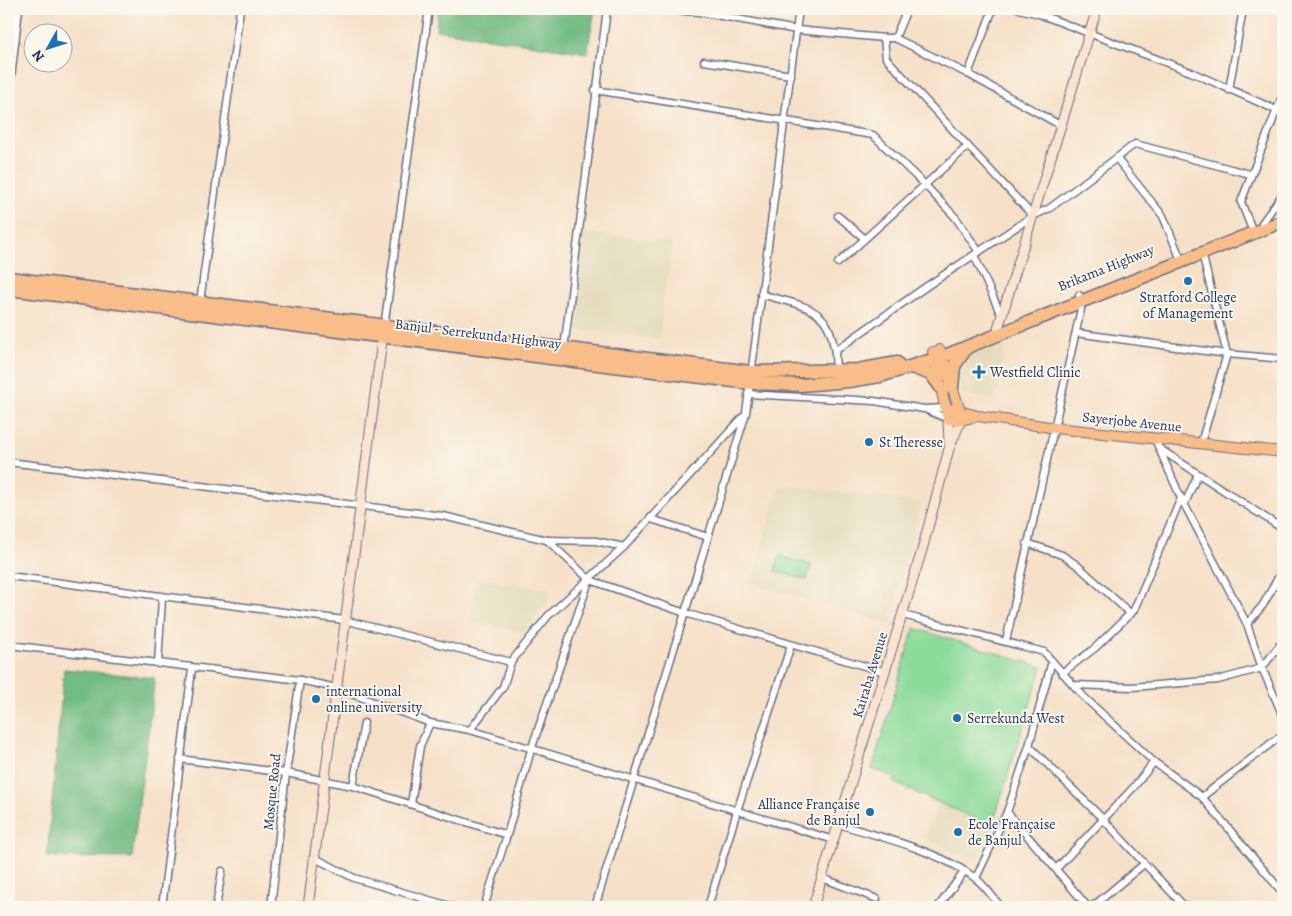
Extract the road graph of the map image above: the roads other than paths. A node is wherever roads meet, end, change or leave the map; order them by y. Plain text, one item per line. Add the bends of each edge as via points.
1 (240, 9) edge
2 (429, 9) edge
3 (607, 9) edge
4 (654, 9) edge
5 (799, 9) edge
6 (907, 9) edge
7 (993, 9) edge
8 (1019, 9) edge
9 (1097, 9) edge
10 (1243, 9) edge
11 (699, 10) edge
12 (1040, 11) edge
13 (19, 12) edge
14 (9, 15) edge
15 (797, 30) junction
16 (1089, 33) junction
17 (884, 38) junction
18 (895, 38) junction
19 (704, 61) dead end
20 (968, 74) junction
21 (791, 75) junction
22 (596, 90) junction
23 (1229, 90) junction
24 (1283, 94) edge
25 (9, 95) edge
26 (1280, 112) edge
27 (785, 120) junction
28 (1060, 125) junction
29 (968, 146) junction
30 (1117, 159) junction
31 (1250, 174) junction
32 (926, 186) junction
33 (1283, 194) edge
34 (1283, 214) edge
35 (838, 216) dead end
36 (1033, 216) junction
37 (1283, 221) edge
38 (1256, 225) junction
39 (864, 238) junction
40 (976, 253) junction
41 (1202, 253) junction
42 (1179, 255) junction
43 (838, 263) dead end
44 (9, 278) edge
45 (9, 289) edge
46 (761, 294) junction
47 (1080, 299) junction
48 (200, 302) junction
49 (1000, 322) junction
50 (383, 332) junction
51 (1076, 333) junction
52 (967, 347) junction
53 (564, 349) junction
54 (835, 352) junction
55 (937, 354) junction
56 (1227, 354) junction
57 (1283, 359) edge
58 (911, 367) junction
59 (836, 372) junction
60 (750, 383) junction
61 (947, 389) junction
62 (924, 409) junction
63 (746, 413) junction
64 (948, 414) junction
65 (961, 415) junction
66 (1055, 428) junction
67 (1154, 437) junction
68 (1201, 443) junction
69 (1159, 448) junction
70 (949, 449) junction
71 (1283, 452) edge
72 (9, 462) edge
73 (1198, 474) junction
74 (1183, 500) junction
75 (360, 507) junction
76 (651, 519) junction
77 (1283, 529) edge
78 (708, 537) junction
79 (547, 540) junction
80 (1027, 543) junction
81 (624, 547) junction
82 (1283, 569) edge
83 (9, 576) edge
84 (590, 580) junction
85 (162, 598) junction
86 (685, 613) junction
87 (1131, 614) junction
88 (902, 615) junction
89 (344, 620) junction
90 (1248, 624) junction
91 (1006, 641) junction
92 (1283, 641) edge
93 (9, 645) edge
94 (791, 645) junction
95 (1052, 661) junction
96 (511, 662) junction
97 (158, 664) junction
98 (1262, 668) junction
99 (192, 669) junction
100 (885, 672) junction
101 (1062, 673) junction
102 (300, 680) junction
103 (1074, 685) junction
104 (336, 688) junction
105 (1283, 716) edge
106 (364, 723) dead end
107 (430, 723) junction
108 (470, 730) junction
109 (1283, 734) edge
110 (1028, 746) junction
111 (531, 750) junction
112 (180, 759) junction
113 (1154, 762) junction
114 (286, 773) junction
115 (635, 780) junction
116 (323, 781) junction
117 (353, 786) junction
118 (1202, 797) junction
119 (411, 804) junction
120 (737, 811) junction
121 (1007, 812) junction
122 (1103, 819) junction
123 (838, 824) junction
124 (508, 835) junction
125 (834, 840) junction
126 (313, 857) junction
127 (1144, 864) junction
128 (1057, 868) junction
129 (222, 871) dead end
130 (964, 872) junction
131 (822, 878) junction
132 (976, 878) junction
133 (1283, 893) edge
134 (877, 898) dead end
135 (162, 907) edge
136 (216, 907) edge
137 (271, 907) edge
138 (308, 907) edge
139 (453, 907) edge
140 (484, 907) edge
141 (595, 907) edge
142 (708, 907) edge
143 (813, 907) edge
144 (938, 907) edge
145 (1001, 907) edge
146 (1088, 907) edge
147 (1092, 907) edge
148 (1185, 907) edge

1 - 48 street
2 - 50 street
3 - 22 street
4 - 11 street
5 - 15 street
6 - 18 street
7 - 20 street
8 - 12 street
9 - 16 street
10 - 23 street
11 - 15 street
12 - 16 street
13 - 14 street
13 - 25 street
15 - 17 street
15 - 21 street
16 - 23 street
16 - 28 street
17 - 18 street
17 - 29 street via 886,58
18 - 20 street
19 - 21 street
20 - 28 street
21 - 27 street
22 - 27 street
22 - 53 street
23 - 26 street
24 - 26 street
26 - 31 street
27 - 32 street via 873,136
27 - 46 street
28 - 36 street
29 - 32 street
29 - 36 street
30 - 31 street via 1135,144
30 - 36 street via 1050,208
30 - 42 street via 1163,216
31 - 38 street via 1241,202
32 - 39 street
32 - 40 street via 956,218
33 - 38 street
34 - 38 highway, Brikama Highway
35 - 39 street
36 - 40 street
36 - 49 street
37 - 41 highway, Brikama Highway
38 - 42 highway, Brikama Highway
39 - 43 street
40 - 49 street
40 - 54 street
41 - 47 highway, Brikama Highway
41 - 56 street
42 - 47 highway, Brikama Highway
44 - 48 highway, Banjul - Serrekunda Highway
45 - 50 highway, Banjul - Serrekunda Highway
46 - 54 street via 812,310 821,316 828,327
46 - 60 street
47 - 49 highway, Brikama Highway
47 - 51 street
47 - 52 highway, Brikama Highway
48 - 50 highway, Banjul - Serrekunda Highway
49 - 55 highway, Brikama Highway
50 - 53 highway, Banjul - Serrekunda Highway
50 - 60 highway, Banjul - Serrekunda Highway
50 - 75 street
51 - 56 street
51 - 66 street
52 - 55 highway, Brikama Highway
52 - 61 highway via 954,366
53 - 60 highway, Banjul - Serrekunda Highway
54 - 59 street
55 - 58 highway, Banjul - Serrekunda Highway
55 - 59 highway, Banjul - Serrekunda Highway via 884,366
55 - 61 main road, Kairaba Avenue
56 - 57 street
56 - 68 street
58 - 60 highway, Banjul - Serrekunda Highway via 849,381 801,385
58 - 61 highway via 931,374
59 - 60 highway, Banjul - Serrekunda Highway
60 - 62 street
60 - 63 street
61 - 64 main road, Kairaba Avenue
61 - 65 main road, Kairaba Avenue
62 - 64 street
62 - 64 street
63 - 76 street
63 - 78 street
64 - 65 main road, Sayerjobe Avenue
64 - 70 street, Kairaba Avenue
65 - 66 main road, Sayerjobe Avenue
65 - 70 street, Kairaba Avenue
66 - 67 main road, Sayerjobe Avenue
66 - 80 street
67 - 68 main road, Sayerjobe Avenue
67 - 69 street
68 - 71 main road, Sayerjobe Avenue
69 - 73 street
69 - 74 street
70 - 88 street, Kairaba Avenue
72 - 75 street
73 - 74 street
73 - 77 street
74 - 87 street
74 - 90 street
75 - 79 street via 443,516
75 - 89 street
76 - 78 street
76 - 81 street
78 - 86 street
79 - 81 street via 596,541
79 - 84 street
80 - 87 street via 1062,555
80 - 91 street
81 - 84 street
82 - 90 street
83 - 85 street
84 - 86 street
84 - 96 street via 548,616
84 - 111 street
85 - 89 street
85 - 97 street
86 - 94 street
86 - 115 street
87 - 101 street
88 - 91 street
88 - 100 street, Kairaba Avenue
89 - 96 street
89 - 104 street
90 - 98 street
91 - 95 street via 1044,652
92 - 98 street
93 - 97 street
94 - 100 street
94 - 120 street
95 - 101 street
95 - 110 street
96 - 108 street via 503,687
97 - 99 street
98 - 103 street via 1218,680 1132,687
98 - 105 street
99 - 102 street
99 - 112 street
100 - 123 street, Kairaba Avenue
101 - 103 street
102 - 104 street
102 - 114 street, Mosque Road
103 - 113 street
104 - 107 street
104 - 116 street
106 - 117 street
107 - 108 street
107 - 119 street via 420,746
108 - 111 street
109 - 118 street
110 - 121 street
110 - 122 street
111 - 115 street
111 - 124 street
112 - 114 street
112 - 135 street
113 - 118 street
113 - 122 street
114 - 116 street
114 - 137 street, Mosque Road
115 - 120 street
115 - 141 street
116 - 117 street
116 - 126 street
117 - 119 street
118 - 133 street
119 - 124 street
120 - 125 street
120 - 142 street
121 - 128 street
121 - 132 street
122 - 127 street
122 - 128 street
123 - 125 street, Kairaba Avenue
123 - 130 street via 933,856
124 - 140 street
125 - 131 street, Kairaba Avenue
126 - 138 street
126 - 139 street via 354,878
127 - 147 street
127 - 148 street
128 - 146 street
129 - 136 street
130 - 132 street
130 - 144 street
131 - 134 street
131 - 143 street, Kairaba Avenue
132 - 145 street

